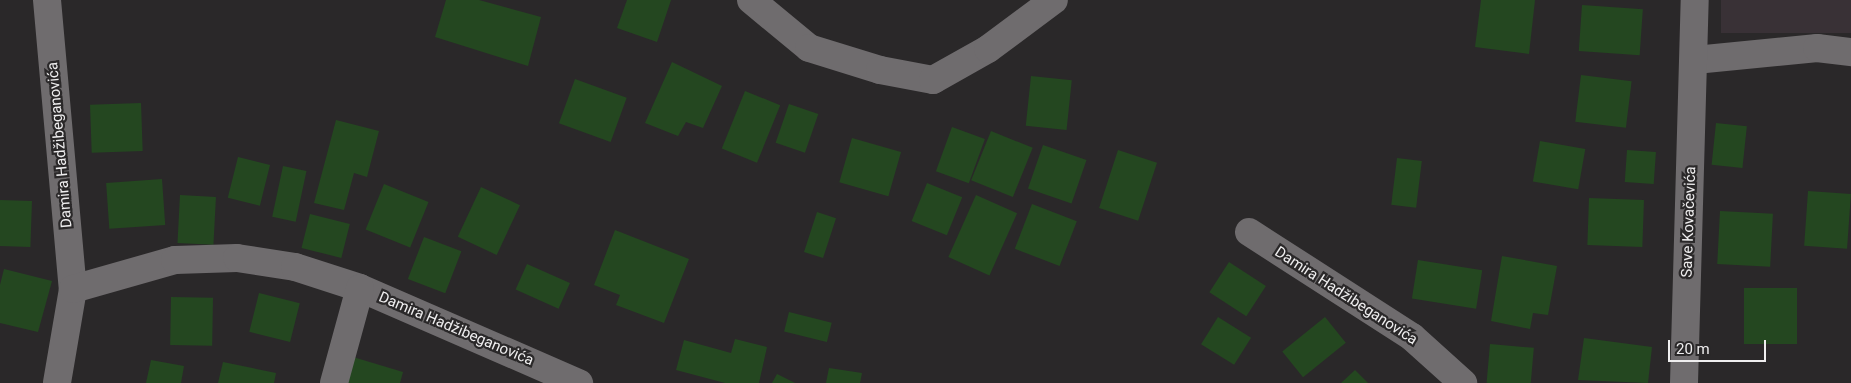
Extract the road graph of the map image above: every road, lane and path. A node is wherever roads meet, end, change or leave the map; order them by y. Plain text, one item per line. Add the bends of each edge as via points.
1 (47, 0) edge
2 (752, 0) edge
3 (1054, 0) edge
4 (1695, 0) edge
5 (1851, 52) edge
6 (1695, 60) junction
7 (1249, 232) dead end
8 (360, 288) junction
9 (72, 289) junction
10 (57, 383) edge
11 (334, 383) edge
12 (579, 383) edge
13 (1463, 383) edge
14 (1684, 383) edge

1 - 9 street, Damira Hadžibeganovića
2 - 3 street via 809,48 880,70 933,80 988,49
4 - 6 street, Save Kovačevića
5 - 6 street via 1817,48
6 - 14 street, Save Kovačevića
7 - 13 street, Damira Hadžibeganovića via 1412,338
8 - 9 street, Damira Hadžibeganovića via 295,268 237,258 175,260
8 - 11 street, Damira Hadžibeganovića
8 - 12 street, Damira Hadžibeganovića
9 - 10 street, Damira Hadžibeganovića

